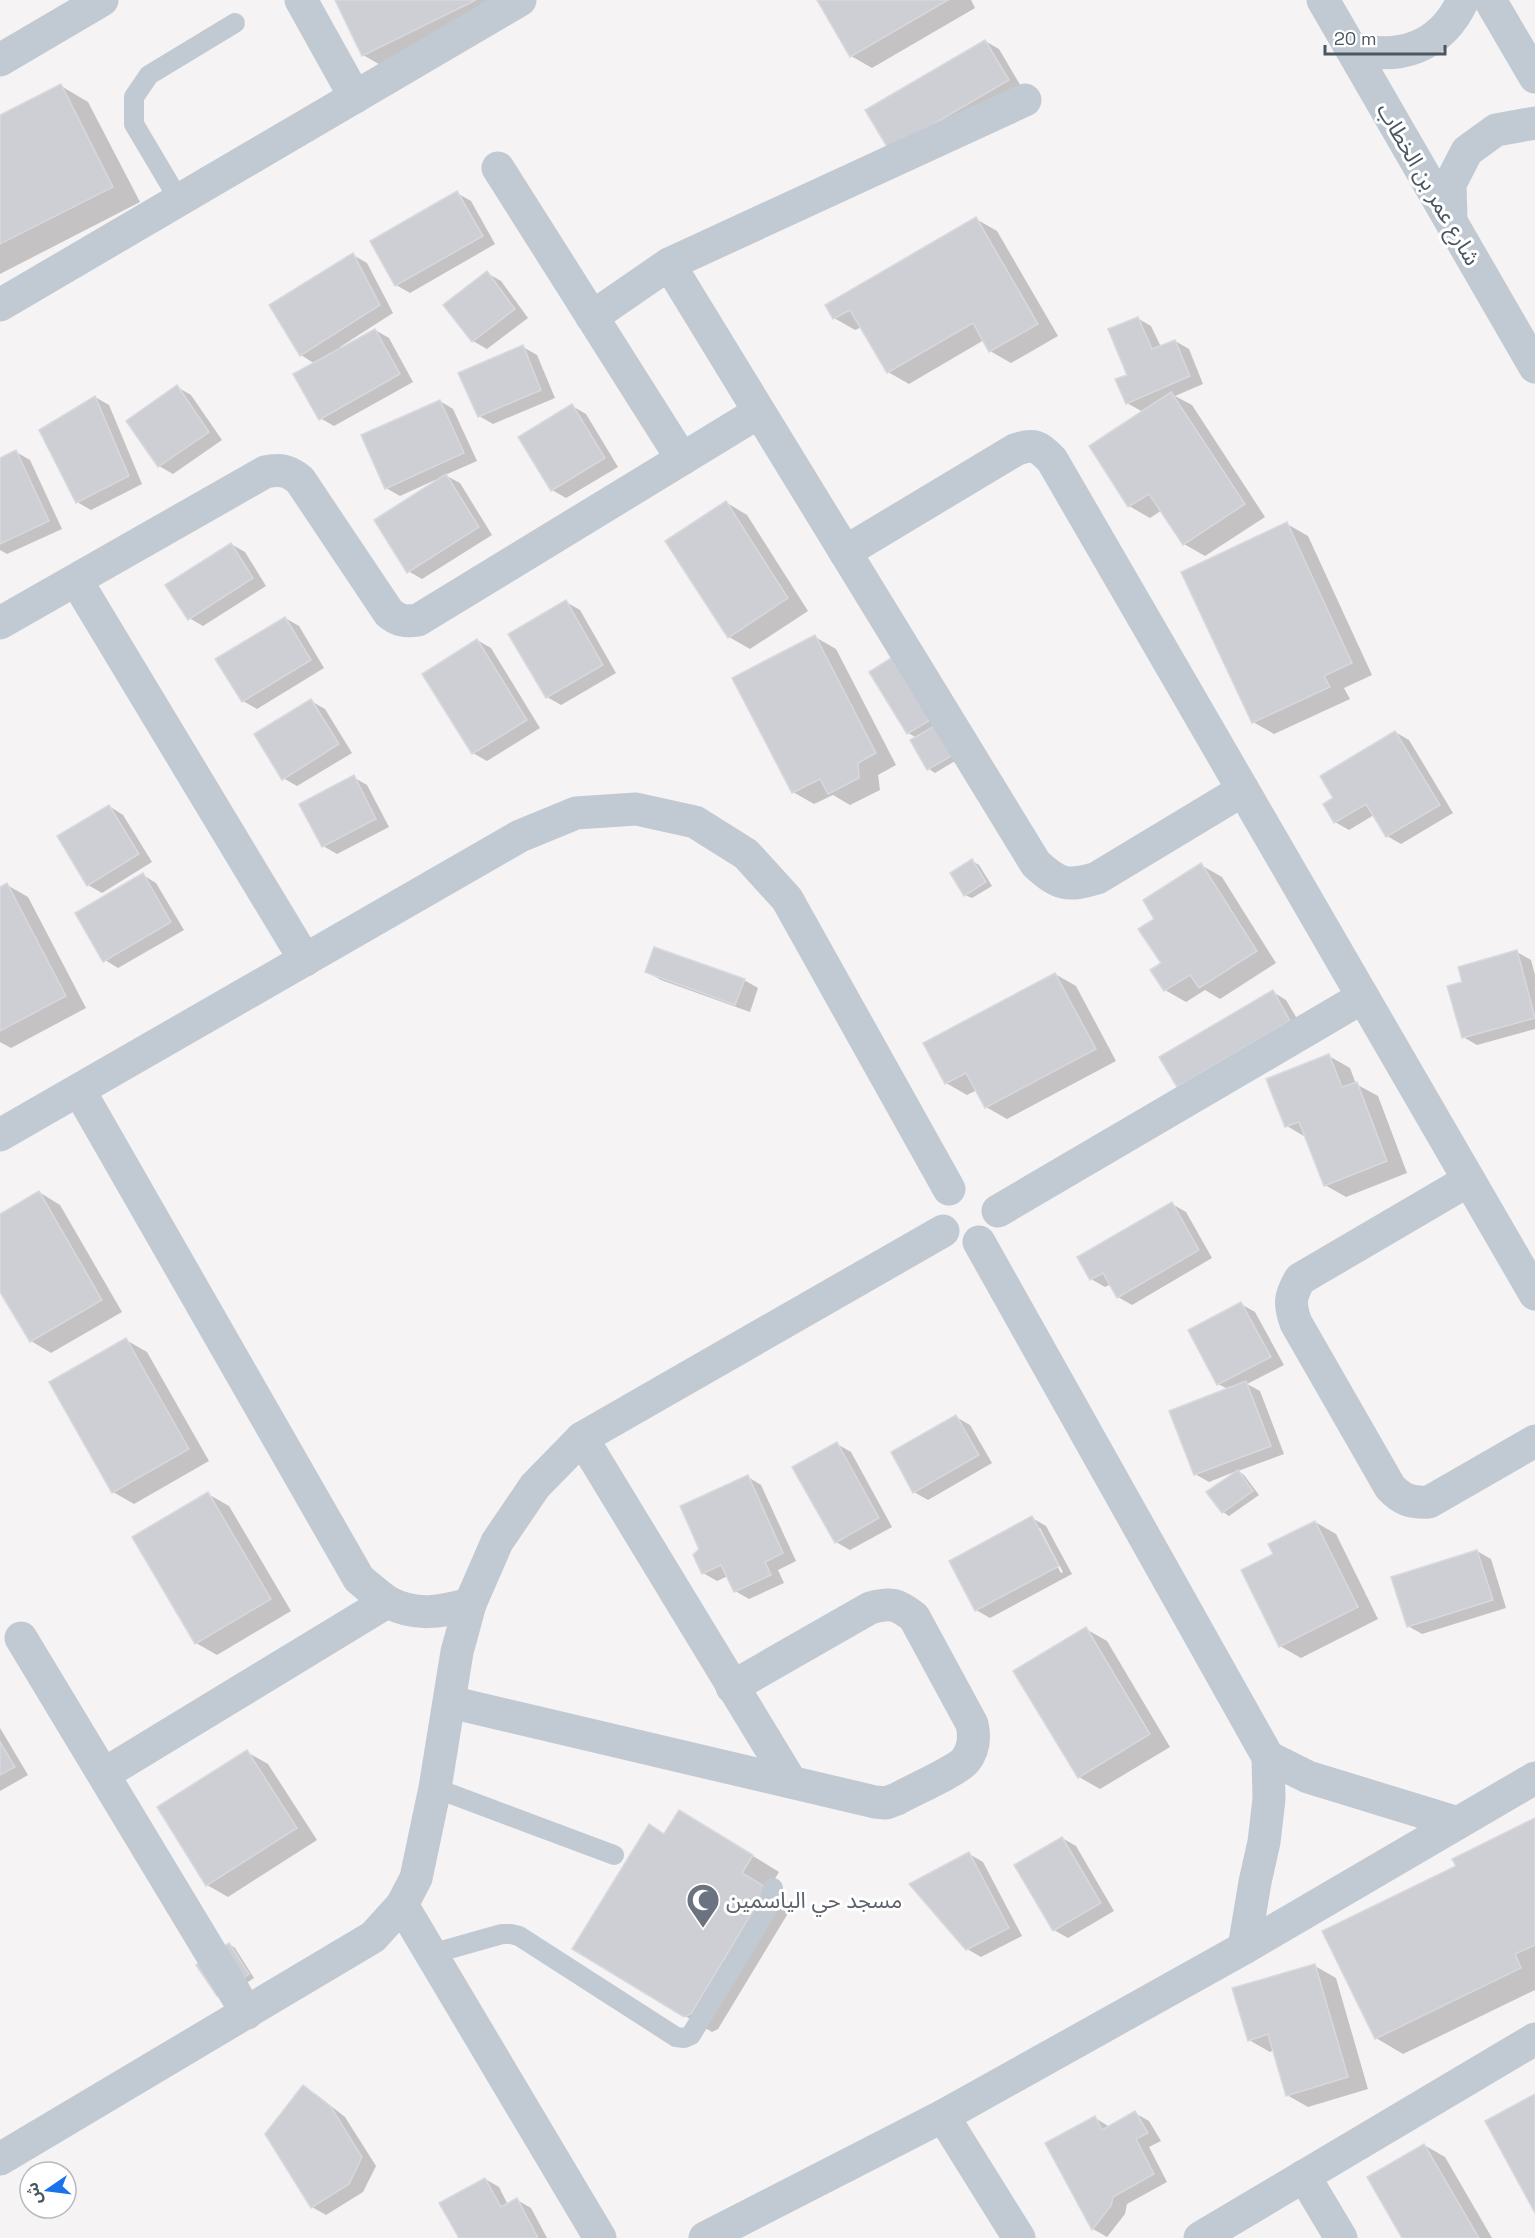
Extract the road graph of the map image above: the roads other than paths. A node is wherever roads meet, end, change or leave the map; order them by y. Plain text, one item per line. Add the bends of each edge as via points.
1 (102, 0) edge
2 (300, 0) edge
3 (520, 0) edge
4 (1323, 0) edge
5 (1463, 0) edge
6 (1490, 0) edge
7 (235, 23) dead end
8 (1351, 48) junction
9 (0, 60) edge
10 (1535, 77) edge
11 (355, 97) junction
12 (1025, 100) dead end
13 (1535, 123) edge
14 (498, 168) dead end
15 (179, 200) junction
16 (1451, 221) junction
17 (669, 264) junction
18 (0, 305) edge
19 (592, 317) junction
20 (1535, 367) edge
21 (759, 412) junction
22 (682, 459) junction
23 (845, 552) junction
24 (75, 580) junction
25 (0, 623) edge
26 (1243, 790) junction
27 (305, 960) junction
28 (1363, 997) junction
29 (79, 1090) junction
30 (0, 1136) edge
31 (1469, 1180) junction
32 (949, 1189) junction
33 (998, 1211) junction
34 (943, 1231) junction
35 (979, 1242) junction
36 (1535, 1294) edge
37 (582, 1438) junction
38 (1535, 1441) edge
39 (387, 1602) junction
40 (470, 1604) junction
41 (21, 1638) dead end
42 (732, 1687) junction
43 (450, 1702) junction
44 (1268, 1757) junction
45 (104, 1774) junction
46 (1535, 1778) edge
47 (791, 1782) junction
48 (435, 1788) junction
49 (1458, 1823) junction
50 (614, 1855) dead end
51 (773, 1888) dead end
52 (402, 1905) junction
53 (1244, 1948) junction
54 (431, 1953) junction
55 (247, 2013) junction
56 (1535, 2039) edge
57 (943, 2116) junction
58 (0, 2159) edge
59 (1304, 2176) junction
60 (600, 2238) edge
61 (705, 2238) edge
62 (1019, 2238) edge
63 (1200, 2238) edge
64 (1341, 2238) edge

1 - 9 street
2 - 11 street
3 - 11 street
4 - 8 street, شارع عمر بن الخطاب
5 - 8 street via 1454,18 1425,44 1388,54
6 - 10 street
7 - 15 lane via 150,75 134,97 134,124
8 - 16 street, شارع عمر بن الخطاب
11 - 15 street
12 - 17 street
13 - 16 street via 1496,130 1467,151 1450,184
14 - 19 street
15 - 18 street
16 - 20 street, شارع عمر بن الخطاب
17 - 19 street
17 - 21 street
19 - 22 street
21 - 22 street
21 - 23 street
22 - 24 street via 418,620 408,622 388,613 300,480 277,469 265,472
23 - 26 street via 1036,864 1053,880 1075,884 1097,878
23 - 26 street via 1015,450 1029,445 1042,449 1052,460
24 - 25 street
24 - 27 street
26 - 28 street
27 - 29 street
27 - 32 street via 520,836 576,813 636,809 695,822 746,854 787,899
28 - 31 street
28 - 33 street
29 - 30 street
29 - 39 street via 359,1578
31 - 36 street
31 - 38 street via 1300,1279 1292,1292 1291,1308 1390,1487 1400,1497 1414,1503 1429,1502
32 - 33 street via 974,1183 994,1198
32 - 34 street via 938,1208
33 - 35 street via 994,1230
34 - 35 street via 959,1242
34 - 37 street
35 - 44 street
37 - 40 street via 535,1486 503,1532
37 - 42 street
39 - 40 street via 414,1611 442,1612
39 - 45 street
40 - 43 street via 457,1652
41 - 45 street
42 - 47 street
42 - 47 street via 870,1608 885,1604 901,1607 914,1617 972,1724 973,1745 963,1762 886,1803
43 - 47 street
43 - 48 street
44 - 49 street via 1308,1777
44 - 53 street via 1264,1842
45 - 55 street
46 - 49 street
48 - 50 lane
48 - 52 street via 416,1878
49 - 53 street
51 - 54 lane via 767,1910 691,2035 684,2038 676,2037 519,1936 502,1934
52 - 54 street
52 - 55 street via 373,1937
53 - 57 street
54 - 60 street
55 - 58 street
56 - 59 street
57 - 61 street
57 - 62 street
59 - 63 street
59 - 64 street

